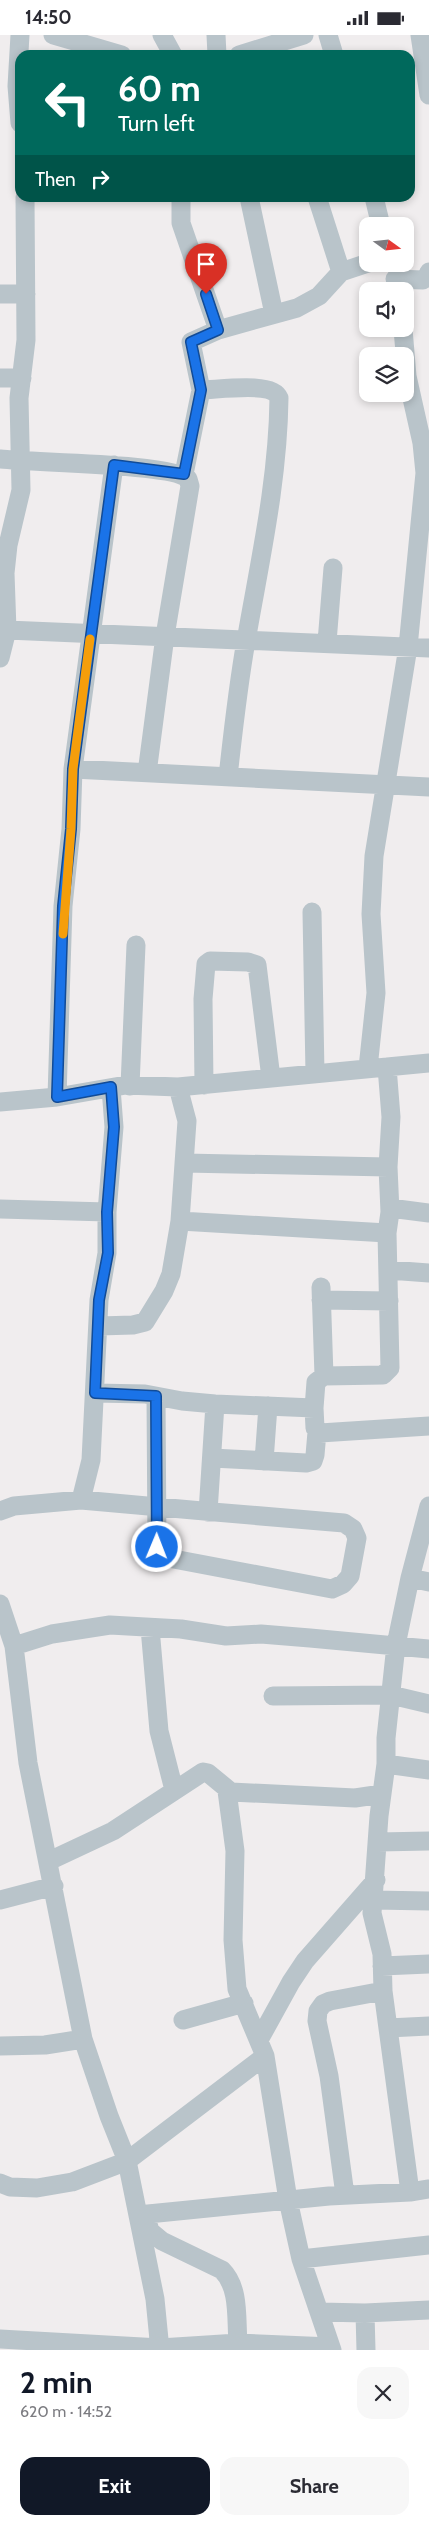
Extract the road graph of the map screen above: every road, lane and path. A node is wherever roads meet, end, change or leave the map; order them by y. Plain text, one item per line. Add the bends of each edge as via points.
1 (20, 35) edge
2 (53, 35) edge
3 (162, 35) edge
4 (216, 35) edge
5 (328, 35) edge
6 (420, 35) edge
7 (292, 37) edge
8 (19, 50) edge
9 (105, 50) edge
10 (170, 50) edge
11 (217, 50) edge
12 (254, 50) edge
13 (332, 50) edge
14 (429, 95) edge
15 (25, 202) edge
16 (181, 202) edge
17 (250, 202) edge
18 (319, 202) edge
19 (375, 202) edge
20 (379, 217) edge
21 (359, 266) edge
22 (341, 272) junction
23 (429, 272) edge
24 (394, 278) edge
25 (0, 294) edge
26 (26, 295) junction
27 (274, 314) junction
28 (218, 330) junction
29 (403, 337) edge
30 (0, 378) edge
31 (22, 378) junction
32 (201, 390) junction
33 (423, 423) edge
34 (0, 459) edge
35 (19, 461) junction
36 (114, 465) junction
37 (427, 473) edge
38 (184, 474) junction
39 (333, 567) dead end
40 (3, 588) edge
41 (7, 630) junction
42 (91, 633) junction
43 (165, 635) junction
44 (246, 640) junction
45 (327, 642) junction
46 (408, 647) junction
47 (429, 648) edge
48 (0, 658) edge
49 (73, 769) junction
50 (147, 773) junction
51 (228, 777) junction
52 (384, 785) junction
53 (429, 787) edge
54 (312, 912) dead end
55 (136, 945) dead end
56 (429, 1063) edge
57 (387, 1067) junction
58 (368, 1068) junction
59 (315, 1073) junction
60 (271, 1078) junction
61 (130, 1085) junction
62 (204, 1085) junction
63 (111, 1087) junction
64 (178, 1087) junction
65 (57, 1097) junction
66 (0, 1102) edge
67 (185, 1163) junction
68 (388, 1167) junction
69 (390, 1208) junction
70 (0, 1209) edge
71 (107, 1212) junction
72 (429, 1213) edge
73 (180, 1221) junction
74 (388, 1233) junction
75 (389, 1270) junction
76 (429, 1273) edge
77 (389, 1301) junction
78 (99, 1326) junction
79 (324, 1376) junction
80 (95, 1393) junction
81 (156, 1396) junction
82 (215, 1404) junction
83 (268, 1406) junction
84 (314, 1407) junction
85 (429, 1426) edge
86 (317, 1432) junction
87 (212, 1458) junction
88 (264, 1461) junction
89 (81, 1500) junction
90 (429, 1506) edge
91 (158, 1507) junction
92 (0, 1511) edge
93 (208, 1512) junction
94 (410, 1579) junction
95 (429, 1582) edge
96 (0, 1604) edge
97 (150, 1628) junction
98 (396, 1645) junction
99 (429, 1649) edge
100 (10, 1656) edge
101 (391, 1695) junction
102 (274, 1696) dead end
103 (429, 1704) edge
104 (386, 1764) junction
105 (429, 1770) edge
106 (174, 1790) junction
107 (227, 1791) junction
108 (382, 1794) junction
109 (429, 1841) edge
110 (378, 1842) junction
111 (49, 1861) junction
112 (376, 1880) junction
113 (54, 1886) junction
114 (0, 1899) edge
115 (374, 1900) junction
116 (429, 1901) edge
117 (429, 1964) edge
118 (382, 1966) junction
119 (383, 1991) junction
120 (244, 2003) junction
121 (183, 2020) dead end
122 (429, 2026) edge
123 (388, 2028) junction
124 (83, 2039) junction
125 (9, 2046) edge
126 (262, 2048) junction
127 (0, 2060) edge
128 (128, 2161) junction
129 (0, 2183) edge
130 (429, 2189) edge
131 (410, 2193) junction
132 (345, 2195) junction
133 (288, 2200) junction
134 (142, 2214) junction
135 (429, 2245) edge
136 (301, 2259) junction
137 (429, 2309) edge
138 (320, 2312) junction
139 (365, 2313) junction
140 (0, 2339) edge
141 (238, 2343) junction
142 (77, 2347) edge
143 (160, 2349) edge
144 (331, 2349) edge
145 (366, 2350) edge

1 - 8 street
2 - 9 street
3 - 10 street
4 - 11 street
5 - 13 street
6 - 14 street
7 - 12 street
15 - 26 street
16 - 28 street via 181,223
17 - 27 street
18 - 22 street
19 - 20 street
21 - 22 street
22 - 27 street via 319,296 297,308
23 - 24 street via 423,281
25 - 26 street
26 - 31 street
27 - 28 street
28 - 32 street via 191,342
29 - 33 street via 407,376
30 - 31 street
31 - 35 street
32 - 38 street
32 - 44 street via 257,388 274,391 279,398 279,444 270,511
33 - 37 street via 422,443
34 - 35 street
35 - 36 street
35 - 40 street via 21,490 8,545
36 - 38 street
36 - 42 street
37 - 46 street
38 - 43 street via 190,486
39 - 45 street
40 - 41 street
41 - 42 street
41 - 48 street
42 - 43 street
42 - 49 street
43 - 44 street
43 - 50 street
44 - 45 street
44 - 51 street
45 - 46 street
46 - 47 street
46 - 52 street
49 - 50 street
49 - 65 street via 63,906
50 - 51 street
51 - 52 street
52 - 53 street
52 - 58 street via 374,856 371,914 376,993
54 - 59 street
55 - 61 street
56 - 57 street
57 - 58 street
57 - 68 street
58 - 59 street
59 - 60 street
60 - 62 street
60 - 62 street via 257,965 210,961 206,964 203,999
61 - 63 street
61 - 64 street
62 - 64 street
63 - 65 street
63 - 71 street via 114,1127
64 - 67 street via 187,1121
65 - 66 street
67 - 68 street
67 - 73 street
68 - 69 street
69 - 72 street
69 - 74 street
70 - 71 street
71 - 78 street via 108,1253 99,1300
73 - 74 street
73 - 78 street via 171,1274 145,1322
74 - 75 street
75 - 76 street
75 - 77 street
77 - 79 street via 390,1368 387,1372 383,1375
77 - 79 street via 321,1294
78 - 80 street
79 - 84 street via 316,1382
80 - 81 street
80 - 89 street via 91,1460
81 - 82 street
81 - 91 street
82 - 83 street
82 - 87 street
83 - 84 street
83 - 88 street
84 - 86 street
85 - 86 street
86 - 88 street via 313,1461
87 - 88 street
87 - 93 street
89 - 91 street
89 - 92 street via 14,1506
90 - 94 street
91 - 93 street
91 - 93 street via 157,1547 163,1557 332,1589 350,1577 357,1537 353,1529 344,1523
94 - 95 street
94 - 98 street
96 - 100 street
97 - 98 street via 226,1636 261,1634
97 - 100 street via 110,1625 52,1634
97 - 106 street via 159,1731
98 - 99 street
98 - 101 street
100 - 111 street
101 - 102 street
101 - 103 street
101 - 104 street
104 - 105 street
104 - 108 street
106 - 107 street via 206,1772
106 - 111 street via 113,1831
107 - 108 street via 355,1798
107 - 120 street via 235,1851 233,1940 237,1989
108 - 110 street
109 - 110 street
110 - 112 street
111 - 113 street
112 - 115 street
112 - 126 street via 304,1961 290,1982
113 - 114 street
113 - 124 street
115 - 116 street
115 - 118 street via 372,1913
117 - 118 street
118 - 119 street
119 - 123 street
119 - 132 street via 323,2004 316,2021 329,2076
120 - 121 street
120 - 126 street
122 - 123 street
123 - 131 street
124 - 125 street
124 - 128 street
125 - 127 street
126 - 128 street
126 - 133 street
128 - 129 street via 72,2182 37,2188 10,2187
128 - 134 street
130 - 131 street
131 - 132 street
132 - 133 street
133 - 134 street
133 - 136 street
134 - 141 street via 150,2231 162,2241 222,2270 230,2278 234,2287
134 - 143 street
135 - 136 street
136 - 138 street
137 - 139 street
138 - 139 street
138 - 144 street
139 - 145 street
140 - 142 street
141 - 143 street
141 - 144 street
142 - 143 street

